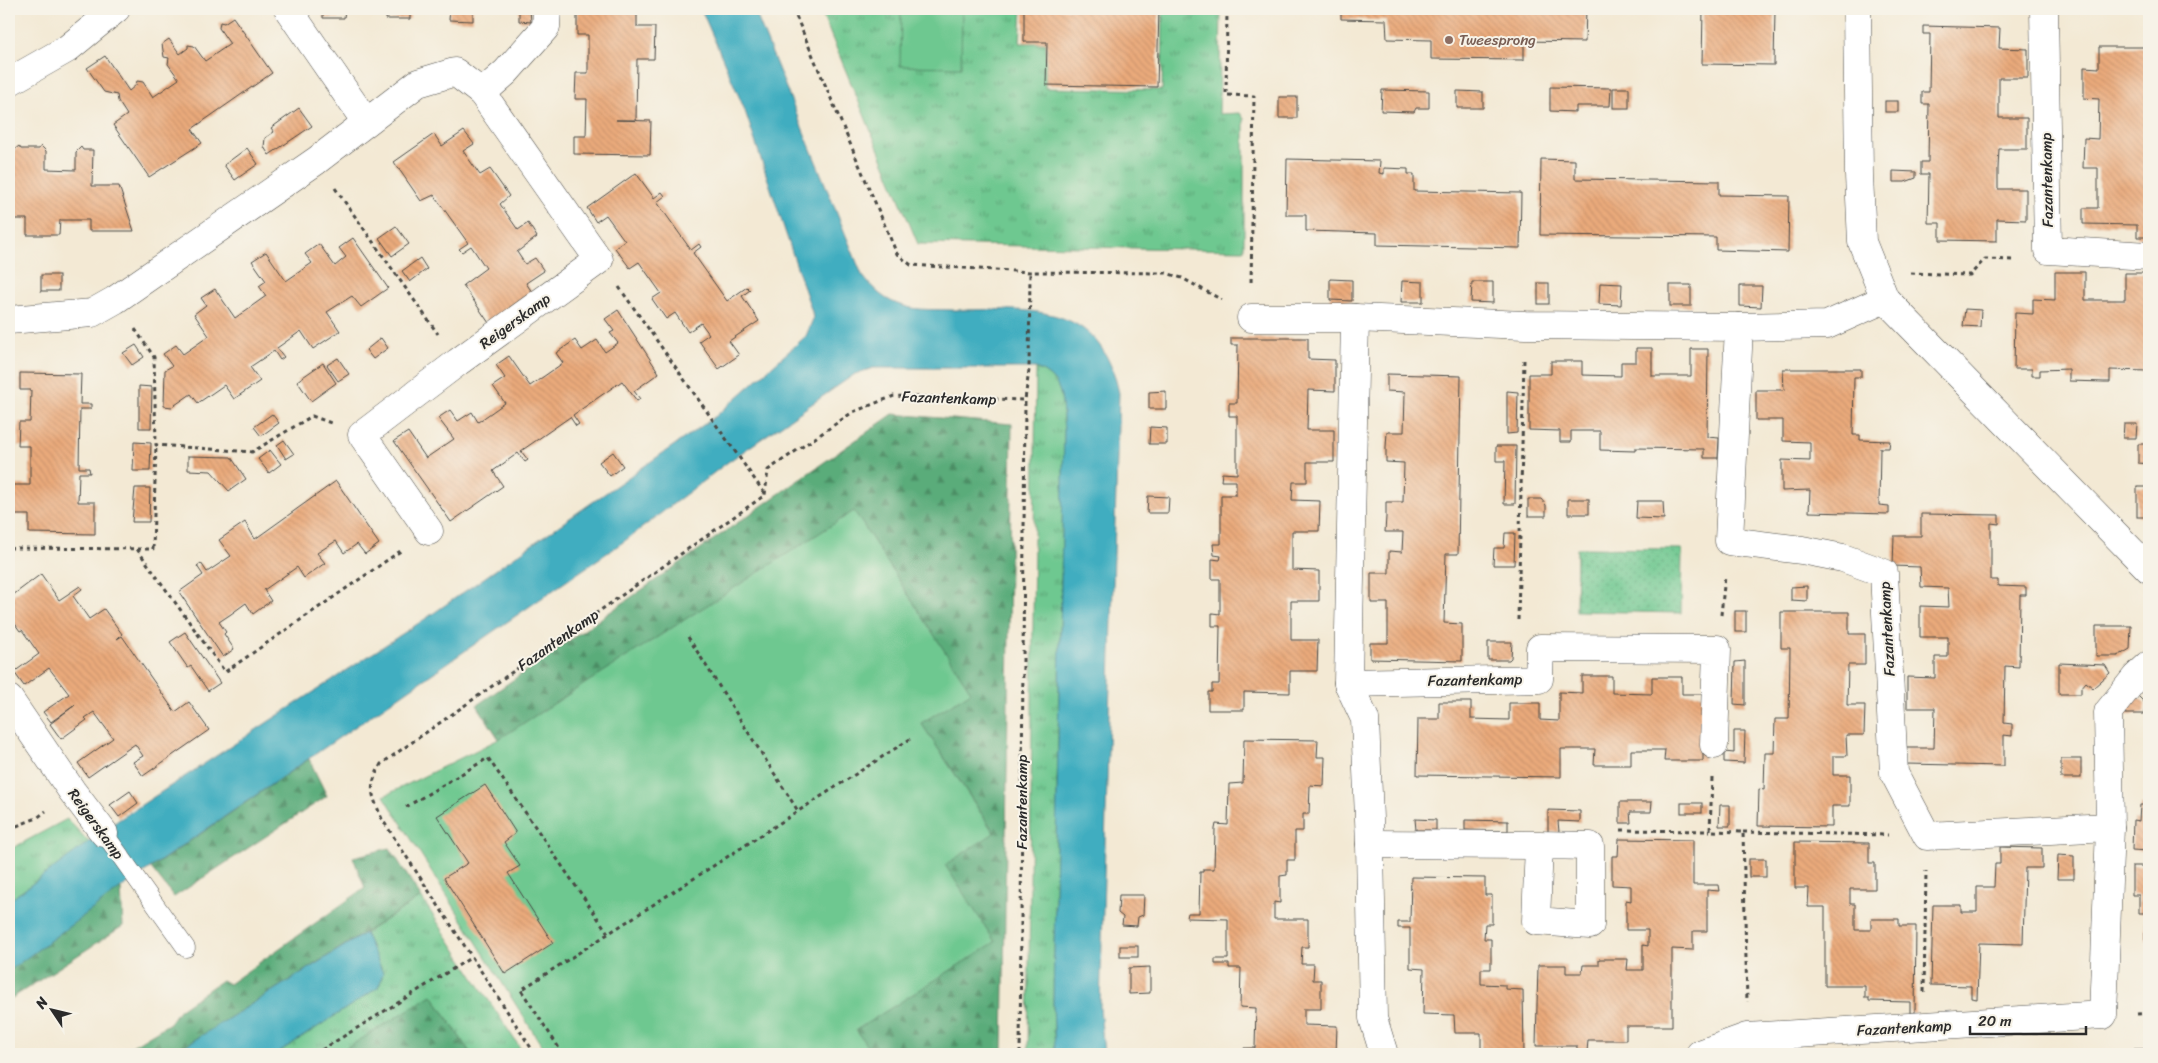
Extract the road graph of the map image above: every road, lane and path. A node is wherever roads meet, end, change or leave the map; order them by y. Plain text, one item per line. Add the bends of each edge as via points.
1 (116, 9) edge
2 (288, 9) edge
3 (547, 9) edge
4 (793, 9) edge
5 (1227, 9) edge
6 (1858, 9) edge
7 (2044, 9) edge
8 (9, 82) edge
9 (482, 93) junction
10 (366, 122) junction
11 (316, 161) junction
12 (2048, 250) junction
13 (2149, 256) edge
14 (599, 260) junction
15 (1030, 272) junction
16 (1885, 299) junction
17 (115, 300) junction
18 (1251, 318) junction
19 (1355, 318) junction
20 (9, 320) edge
21 (1525, 325) junction
22 (1739, 327) junction
23 (458, 362) junction
24 (1025, 400) junction
25 (362, 435) junction
26 (156, 445) junction
27 (765, 495) junction
28 (429, 531) joint
29 (1729, 541) junction
30 (9, 548) edge
31 (137, 549) junction
32 (2149, 569) edge
33 (688, 636) dead end
34 (1540, 648) junction
35 (1717, 649) junction
36 (2149, 665) edge
37 (1348, 683) junction
38 (9, 699) edge
39 (910, 740) dead end
40 (1714, 745) joint
41 (406, 807) dead end
42 (798, 811) junction
43 (2110, 827) junction
44 (1710, 831) junction
45 (1743, 832) junction
46 (104, 833) joint
47 (1927, 836) junction
48 (1370, 844) junction
49 (1539, 845) junction
50 (1590, 846) junction
51 (608, 933) junction
52 (186, 948) dead end
53 (472, 957) junction
54 (1923, 1028) junction
55 (1747, 1037) junction
56 (315, 1054) edge
57 (535, 1054) edge
58 (563, 1054) edge
59 (1020, 1054) edge
60 (1384, 1054) edge
61 (1700, 1054) edge

1 - 8 street via 67,49
2 - 10 street
3 - 9 street via 546,27 506,72
4 - 15 path via 897,254 910,265 923,267
5 - 18 path via 1226,96 1254,96
6 - 16 street via 1862,242
7 - 12 street, Fazantenkamp
9 - 10 street via 455,72 418,83
9 - 14 street
10 - 11 street
11 - 17 street
11 - 23 path
12 - 13 street
12 - 16 path via 2036,262 1985,258 1970,275 1901,272
14 - 23 street, Reigerskamp
14 - 27 path
15 - 18 path via 1166,273 1204,289
15 - 24 path, Fazantenkamp via 1029,370
16 - 22 street via 1827,325
16 - 32 street
17 - 20 street via 92,313
17 - 26 path via 154,357
18 - 19 street
19 - 21 street
19 - 37 street
21 - 22 street
21 - 34 path via 1518,631
22 - 29 street
23 - 25 street, Reigerskamp
24 - 27 path, Fazantenkamp via 894,396 853,412 768,470
24 - 59 path, Fazantenkamp
25 - 26 path via 312,416 252,452
25 - 28 street
26 - 31 path via 153,549
27 - 53 path, Fazantenkamp via 381,764 371,791 382,820
28 - 31 path via 225,672
29 - 35 path
29 - 47 street, Fazantenkamp via 1843,558 1884,573 1894,773
30 - 31 path
33 - 42 path
34 - 35 street
34 - 37 street, Fazantenkamp via 1539,679
35 - 40 street
36 - 43 street, Fazantenkamp via 2108,712
37 - 48 street via 1365,719
38 - 46 street, Reigerskamp
39 - 42 path
40 - 44 path
41 - 51 path via 488,758
42 - 51 path
43 - 47 street
43 - 54 street, Fazantenkamp via 2104,1015
44 - 45 path
44 - 50 path via 1609,830
45 - 47 path
45 - 55 path
46 - 52 lane, Reigerskamp
47 - 54 path
48 - 49 street
48 - 60 street via 1373,1018
49 - 50 street
49 - 50 street via 1536,921 1590,925
51 - 58 path via 521,990
53 - 56 path
53 - 57 path, Fazantenkamp
54 - 55 street, Fazantenkamp
55 - 61 street, Fazantenkamp

